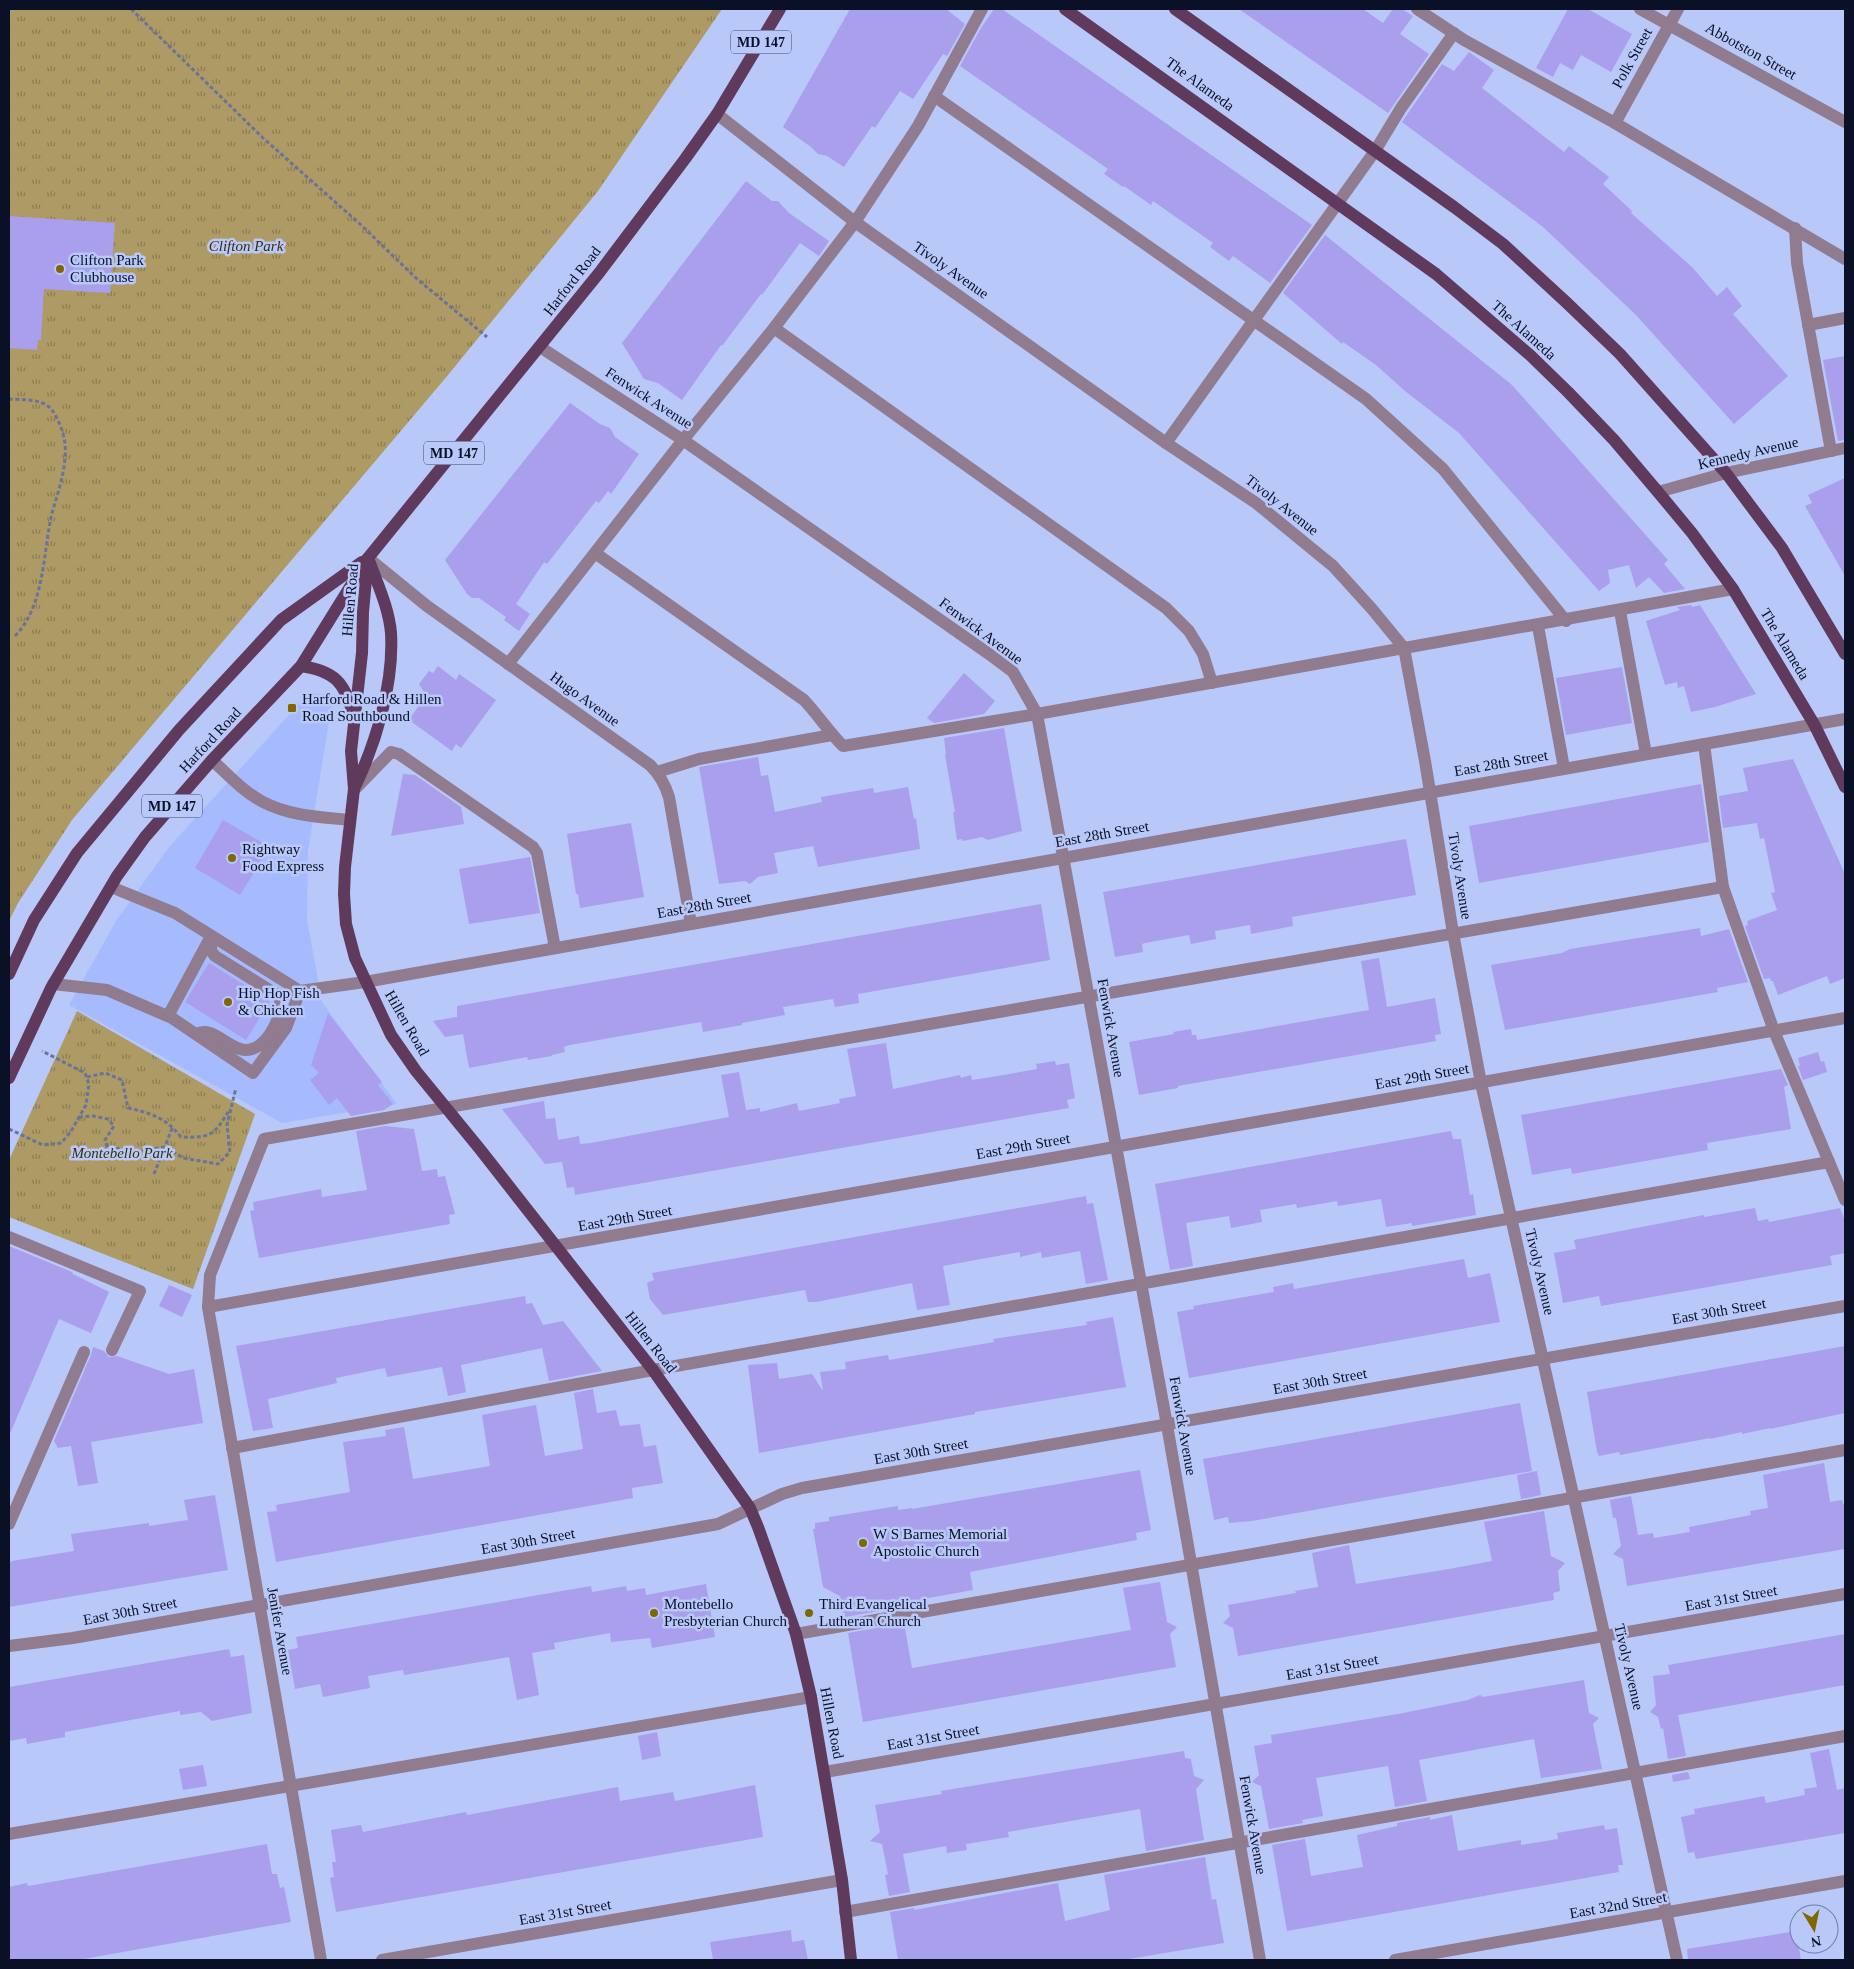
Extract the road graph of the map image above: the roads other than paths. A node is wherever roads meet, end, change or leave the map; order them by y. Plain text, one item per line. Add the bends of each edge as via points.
1 (780, 9) edge
2 (982, 9) edge
3 (1065, 9) edge
4 (1175, 9) edge
5 (1417, 9) edge
6 (1640, 9) edge
7 (1678, 9) edge
8 (1669, 24) junction
9 (1454, 33) junction
10 (934, 96) junction
11 (717, 114) junction
12 (1845, 122) edge
13 (1615, 123) junction
14 (1375, 151) junction
15 (1338, 204) junction
16 (855, 222) junction
17 (1795, 228) junction
18 (1845, 259) edge
19 (1845, 318) edge
20 (1254, 320) junction
21 (1808, 325) junction
22 (774, 328) junction
23 (540, 347) junction
24 (684, 440) junction
25 (1166, 442) junction
26 (1845, 448) edge
27 (1831, 451) junction
28 (1726, 474) junction
29 (1658, 492) junction
30 (595, 553) junction
31 (368, 558) junction
32 (1733, 590) junction
33 (1620, 611) junction
34 (1566, 620) junction
35 (1538, 626) junction
36 (1404, 648) junction
37 (1845, 654) edge
38 (508, 664) junction
39 (301, 666) junction
40 (1212, 682) junction
41 (1037, 714) junction
42 (1845, 719) edge
43 (354, 720) junction
44 (1814, 724) junction
45 (832, 735) junction
46 (1704, 744) junction
47 (1646, 754) junction
48 (212, 760) junction
49 (1564, 768) junction
50 (657, 772) junction
51 (1845, 787) edge
52 (354, 790) junction
53 (1430, 792) junction
54 (350, 820) junction
55 (1064, 857) junction
56 (1723, 886) junction
57 (111, 887) junction
58 (691, 924) junction
59 (1453, 933) junction
60 (211, 936) junction
61 (555, 948) junction
62 (9, 974) edge
63 (365, 982) junction
64 (53, 984) junction
65 (300, 991) junction
66 (1089, 996) junction
67 (168, 1016) junction
68 (1845, 1018) edge
69 (1774, 1031) junction
70 (196, 1034) junction
71 (9, 1078) edge
72 (1481, 1083) junction
73 (446, 1107) junction
74 (1116, 1146) junction
75 (1829, 1162) junction
76 (1845, 1200) edge
77 (1511, 1218) junction
78 (9, 1237) edge
79 (556, 1247) junction
80 (1142, 1284) junction
81 (1845, 1306) edge
82 (208, 1307) junction
83 (112, 1350) dead end
84 (84, 1352) dead end
85 (1542, 1358) junction
86 (653, 1370) junction
87 (1167, 1425) junction
88 (232, 1448) junction
89 (1845, 1450) edge
90 (1574, 1498) junction
91 (750, 1508) junction
92 (9, 1524) edge
93 (1191, 1565) junction
94 (1845, 1594) edge
95 (259, 1604) junction
96 (796, 1634) junction
97 (1605, 1636) junction
98 (9, 1646) edge
99 (811, 1697) junction
100 (1216, 1703) junction
101 (1845, 1736) edge
102 (825, 1772) junction
103 (1636, 1773) junction
104 (290, 1785) junction
105 (9, 1834) edge
106 (1240, 1843) junction
107 (842, 1880) junction
108 (1845, 1881) edge
109 (846, 1912) junction
110 (1666, 1913) junction
111 (321, 1960) edge
112 (382, 1960) edge
113 (851, 1960) edge
114 (1260, 1960) edge
115 (1395, 1960) edge
116 (1677, 1960) edge

1 - 11 main road, Harford Road / MD 147
2 - 10 street
3 - 15 main road, The Alameda
4 - 14 main road
5 - 9 street
6 - 8 street, Abbotston Street
7 - 8 street, Polk Street
8 - 12 street, Abbotston Street
8 - 13 street, Polk Street
9 - 13 street
9 - 14 street
10 - 16 street
10 - 20 street
11 - 16 street, Tivoly Avenue
11 - 23 main road, Harford Road / MD 147
13 - 17 street
14 - 15 street
14 - 28 main road via 1503,244 1553,290 1620,354
15 - 20 street
15 - 29 main road, The Alameda via 1436,274 1530,356 1614,440
16 - 22 street
16 - 25 street, Tivoly Avenue
17 - 18 street
17 - 21 street via 1797,263
19 - 21 street
20 - 25 street
20 - 34 street via 1366,399 1443,470
21 - 27 street
22 - 24 street
22 - 40 street via 1166,608 1189,631 1203,654
23 - 24 street, Fenwick Avenue
23 - 31 main road, Harford Road / MD 147
24 - 30 street
24 - 41 street, Fenwick Avenue via 1013,672
25 - 36 street, Tivoly Avenue via 1256,503 1332,566
26 - 27 street, Kennedy Avenue
27 - 28 street, Kennedy Avenue
28 - 29 street, Kennedy Avenue
28 - 37 main road via 1782,548
29 - 32 main road, The Alameda
30 - 38 street
30 - 45 street via 804,700
31 - 38 street, Hugo Avenue via 427,606
31 - 39 main road, Harford Road / MD 147
31 - 43 main road, Hillen Road
31 - 52 main road, Hillen Road via 387,613 391,659 370,755
31 - 62 main road, Harford Road / MD 147 via 281,620 179,730 77,853 34,920
32 - 33 street
32 - 44 main road, The Alameda
33 - 34 street
33 - 47 street
34 - 35 street
35 - 36 street
35 - 49 street
36 - 40 street
36 - 53 street, Tivoly Avenue
38 - 50 street, Hugo Avenue
39 - 43 main road via 330,674 340,683 350,701
39 - 48 main road, Harford Road / MD 147
40 - 41 street
41 - 45 street via 843,746
41 - 55 street, Fenwick Avenue
42 - 44 street, East 28th Street
43 - 52 main road, Hillen Road via 351,751
44 - 46 street, East 28th Street
44 - 51 main road, The Alameda
45 - 50 street via 699,759
46 - 47 street, East 28th Street
46 - 56 street
47 - 49 street, East 28th Street
48 - 54 street via 263,802 305,816
48 - 57 main road, Harford Road / MD 147 via 145,837
49 - 53 street, East 28th Street
50 - 58 street, Hugo Avenue via 669,797
52 - 54 main road, Hillen Road
52 - 61 street via 391,752 399,754 533,847 537,853
53 - 55 street, East 28th Street
53 - 59 street, Tivoly Avenue
54 - 63 main road, Hillen Road via 345,867 346,916 355,958
55 - 58 street, East 28th Street
55 - 66 street, Fenwick Avenue
56 - 59 street
56 - 69 street
57 - 60 street via 175,913
57 - 64 main road, Harford Road / MD 147
58 - 61 street, East 28th Street
59 - 66 street
59 - 72 street, Tivoly Avenue
60 - 65 street
60 - 67 street
60 - 70 street via 211,951 216,956 279,996 280,1014 263,1043 251,1050 243,1050 207,1032
61 - 63 street, East 28th Street
63 - 65 street, East 28th Street
63 - 73 main road, Hillen Road via 391,1035
64 - 67 street via 107,990
64 - 71 main road, Harford Road / MD 147
65 - 70 street via 286,1028 253,1073
66 - 73 street
66 - 74 street, Fenwick Avenue
67 - 70 street
68 - 69 street, East 29th Street
69 - 72 street, East 29th Street
69 - 75 street
72 - 74 street, East 29th Street
72 - 77 street, Tivoly Avenue
73 - 79 main road, Hillen Road
73 - 82 street, Jenifer Avenue via 264,1139 210,1275
74 - 79 street, East 29th Street
74 - 80 street, Fenwick Avenue
75 - 76 street
75 - 77 street
77 - 80 street
77 - 85 street, Tivoly Avenue
78 - 83 street via 140,1291
79 - 82 street, East 29th Street
79 - 86 main road, Hillen Road
80 - 86 street
80 - 87 street, Fenwick Avenue
81 - 85 street, East 30th Street
82 - 88 street, Jenifer Avenue
84 - 92 street
85 - 87 street, East 30th Street
85 - 90 street, Tivoly Avenue
86 - 88 street
86 - 91 main road, Hillen Road
87 - 91 street, East 30th Street via 802,1488
87 - 93 street, Fenwick Avenue
88 - 95 street, Jenifer Avenue
89 - 90 street
90 - 93 street
90 - 97 street, Tivoly Avenue
91 - 95 street, East 30th Street via 718,1524
91 - 96 main road, Hillen Road
93 - 96 street
93 - 100 street, Fenwick Avenue
94 - 97 street, East 31st Street
95 - 98 street, East 30th Street via 73,1638
95 - 104 street, Jenifer Avenue
96 - 99 main road, Hillen Road
97 - 100 street, East 31st Street
97 - 103 street, Tivoly Avenue
99 - 102 main road, Hillen Road
99 - 104 street
100 - 102 street, East 31st Street
100 - 106 street, Fenwick Avenue
101 - 103 street
102 - 107 main road, Hillen Road
103 - 106 street
103 - 110 street, Tivoly Avenue
104 - 105 street
104 - 111 street, Jenifer Avenue
106 - 109 street
106 - 114 street, Fenwick Avenue
107 - 109 main road, Hillen Road
107 - 112 street, East 31st Street
108 - 110 street, East 32nd Street
109 - 113 main road, Hillen Road
110 - 115 street, East 32nd Street
110 - 116 street, Tivoly Avenue

